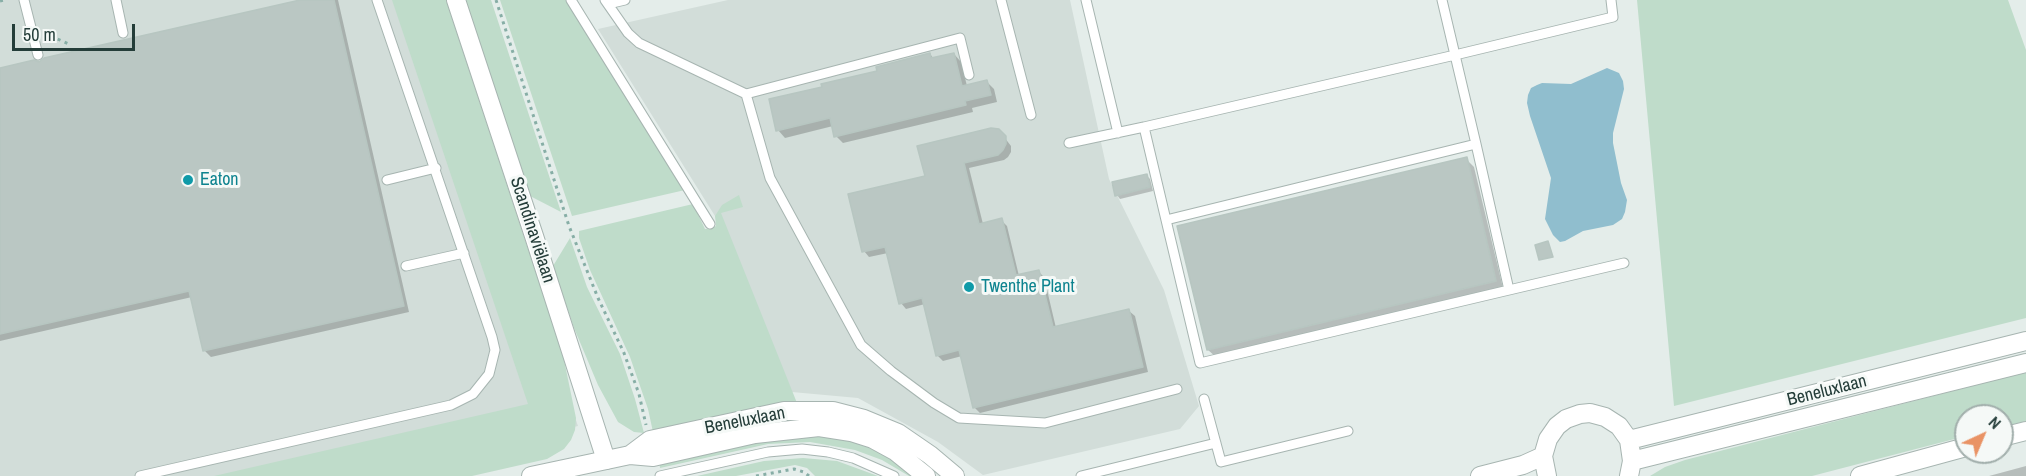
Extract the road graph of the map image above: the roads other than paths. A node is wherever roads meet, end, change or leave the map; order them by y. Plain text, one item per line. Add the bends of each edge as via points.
1 (24, 0) edge
2 (116, 0) edge
3 (377, 0) edge
4 (456, 0) edge
5 (571, 0) edge
6 (625, 0) edge
7 (1001, 0) edge
8 (1086, 0) edge
9 (1442, 0) edge
10 (1611, 0) edge
11 (607, 2) edge
12 (123, 33) dead end
13 (38, 55) dead end
14 (1455, 55) junction
15 (969, 75) dead end
16 (746, 94) junction
17 (1031, 115) dead end
18 (1144, 127) junction
19 (1118, 133) junction
20 (1069, 143) dead end
21 (1476, 144) junction
22 (435, 168) junction
23 (387, 180) dead end
24 (1166, 220) junction
25 (710, 224) dead end
26 (464, 253) junction
27 (1624, 263) dead end
28 (405, 266) dead end
29 (1509, 290) junction
30 (2026, 342) edge
31 (2026, 363) edge
32 (1177, 390) dead end
33 (1204, 399) dead end
34 (1348, 431) dead end
35 (1629, 440) junction
36 (1216, 443) junction
37 (1954, 450) edge
38 (630, 455) junction
39 (1543, 456) junction
40 (606, 460) junction
41 (1630, 468) edge
42 (140, 476) edge
43 (531, 476) edge
44 (660, 476) edge
45 (894, 476) edge
46 (926, 476) edge
47 (955, 476) edge
48 (1080, 476) edge
49 (1480, 476) edge
50 (1547, 476) edge
51 (1860, 476) edge

1 - 13 lane
2 - 12 lane
3 - 22 lane
4 - 40 street, Scandinaviëlaan
5 - 25 lane
6 - 11 lane
7 - 17 lane
8 - 19 lane
9 - 14 lane
10 - 14 lane via 1613,17
11 - 16 lane via 639,43
14 - 18 lane
14 - 21 lane
15 - 16 lane via 960,38
16 - 32 lane via 770,178 861,345 934,404 959,418 1045,423
18 - 19 lane
18 - 24 lane
19 - 20 lane
21 - 24 lane
21 - 29 lane
22 - 23 lane
22 - 26 lane
24 - 29 lane via 1200,363
26 - 28 lane
26 - 42 lane via 495,350 489,374 473,394 451,405
27 - 29 lane
30 - 35 street, Beneluxlaan
31 - 41 street, Beneluxlaan
33 - 36 lane
34 - 36 lane via 1221,462
35 - 39 street via 1619,426 1605,417 1580,414 1557,426
35 - 41 street
36 - 48 lane
37 - 51 street
38 - 40 street, Beneluxlaan
38 - 46 street, Beneluxlaan via 653,457 755,434 819,427 873,439
38 - 47 street, Beneluxlaan via 650,440 784,411 832,411 898,433
39 - 49 street
39 - 50 street
40 - 43 street, Beneluxlaan
44 - 45 lane via 768,452 802,449 853,458

